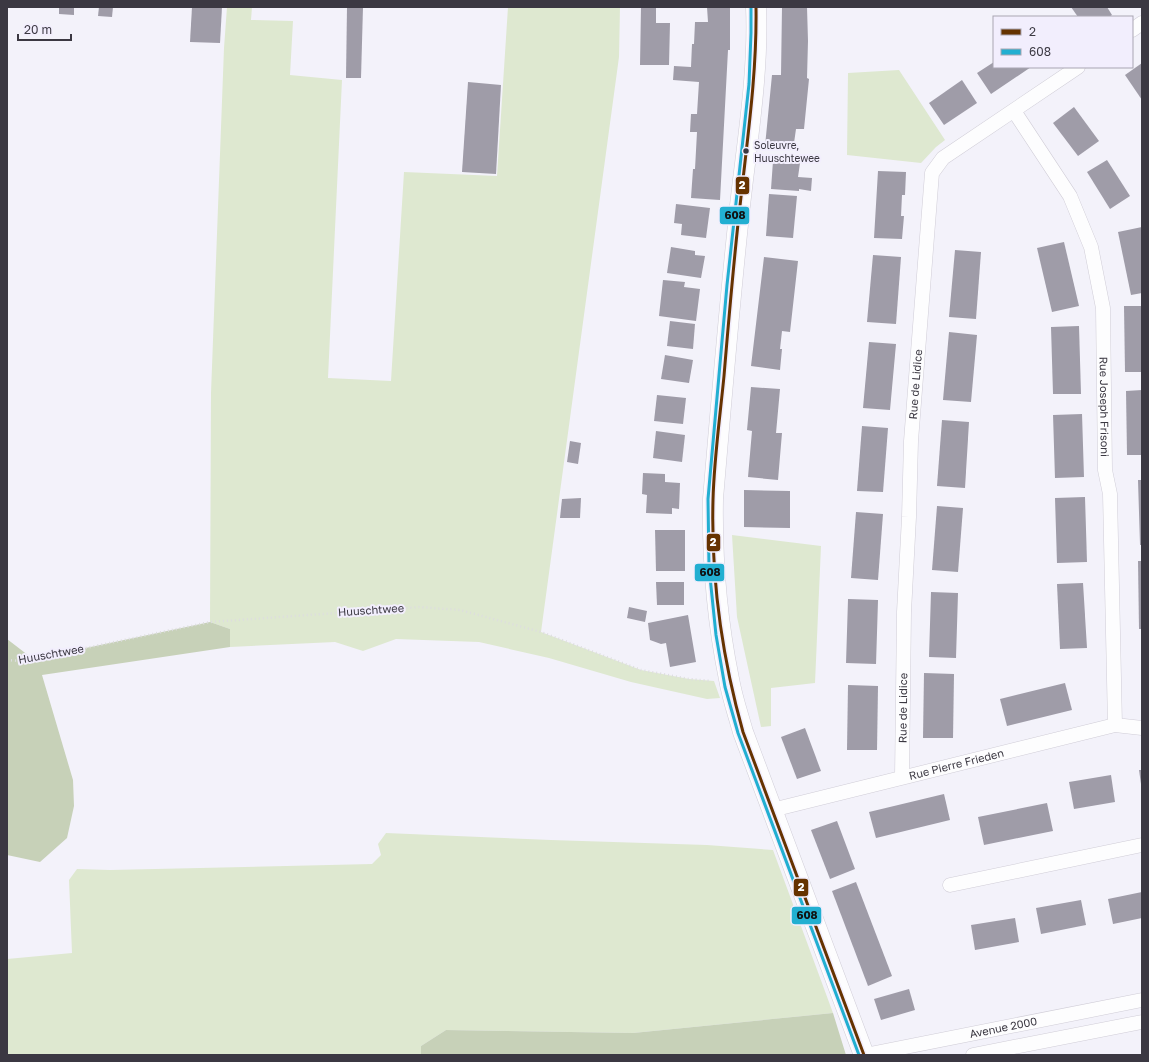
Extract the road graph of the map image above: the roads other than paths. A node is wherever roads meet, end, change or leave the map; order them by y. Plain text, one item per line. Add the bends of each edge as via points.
1 (756, 7) edge
2 (1142, 23) edge
3 (1133, 29) edge
4 (1077, 68) edge
5 (1014, 111) junction
6 (1115, 725) junction
7 (1142, 728) edge
8 (902, 777) junction
9 (772, 810) junction
10 (1142, 845) edge
11 (950, 885) dead end
12 (1142, 1000) edge
13 (1142, 1022) edge
14 (864, 1055) edge
15 (973, 1055) edge

1 - 9 main road via 754,79 734,260 712,532 719,614 729,679 743,732
2 - 3 street
4 - 5 street, Rue de Lidice
5 - 6 street, Rue Joseph Frisoni via 1070,196 1091,247 1103,308 1105,470 1110,494
5 - 8 street, Rue de Lidice via 943,158 932,173 911,441 904,612
6 - 7 street, Rue Pierre Frieden
6 - 8 street, Rue Pierre Frieden
8 - 9 street, Rue Pierre Frieden
9 - 14 main road
10 - 11 street
12 - 14 street, Avenue 2000
13 - 15 street, Avenue 2000

